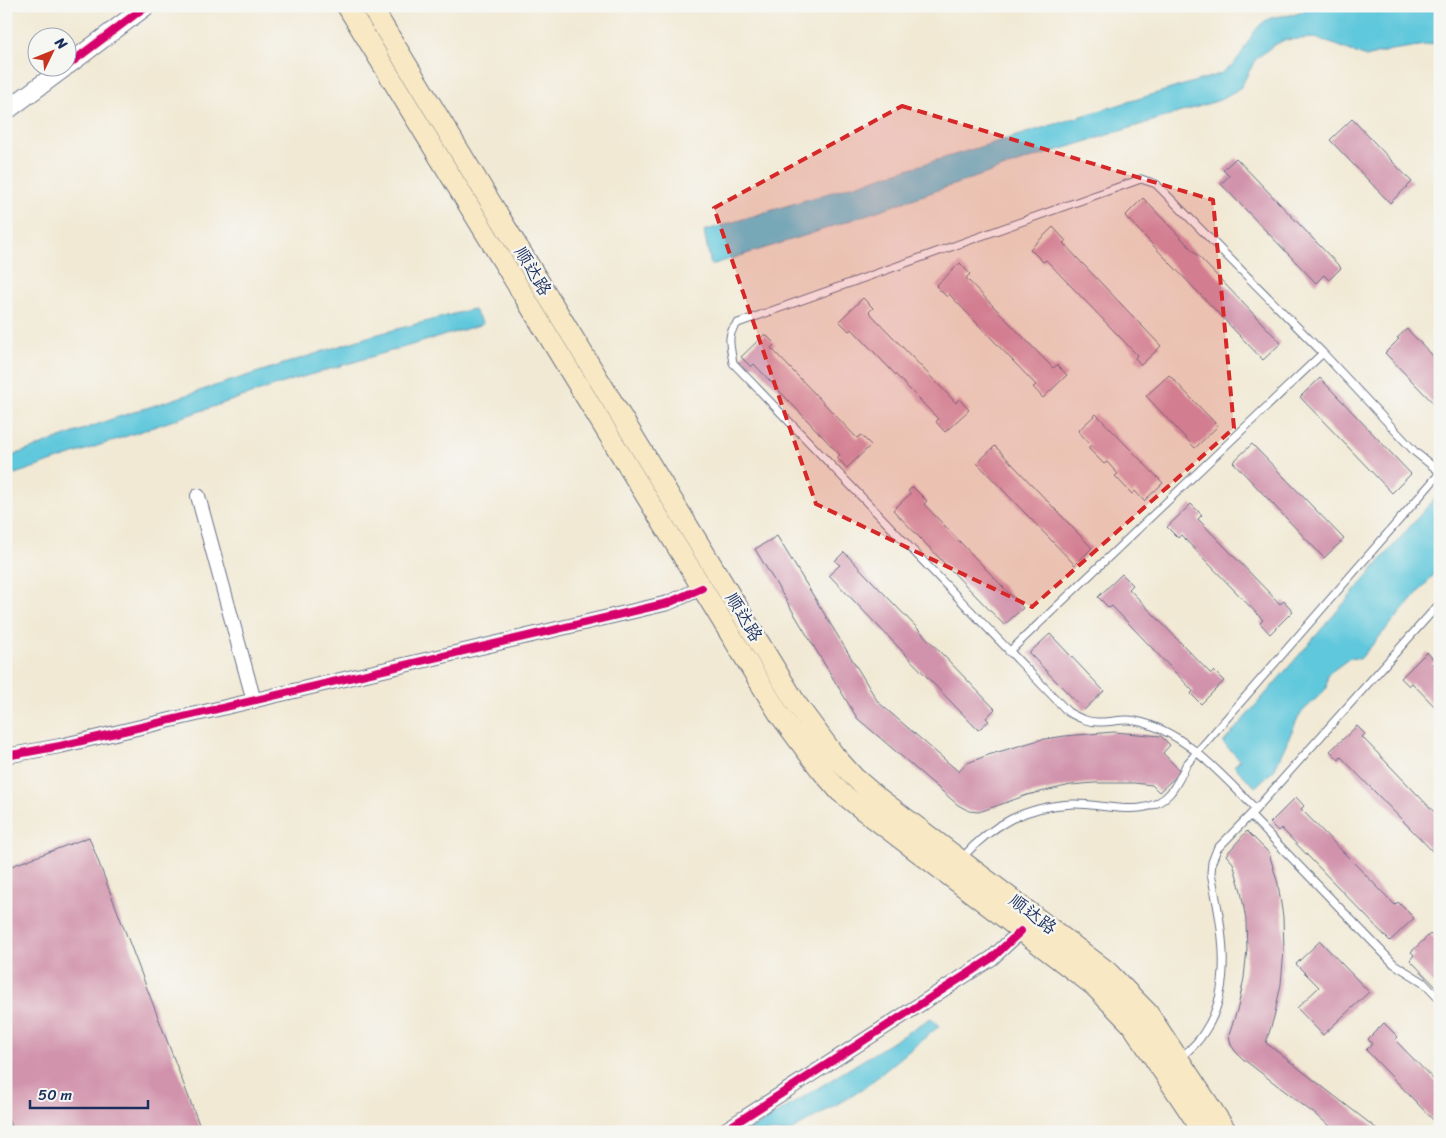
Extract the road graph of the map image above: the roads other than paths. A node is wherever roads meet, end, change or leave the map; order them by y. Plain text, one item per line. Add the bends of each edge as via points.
1 (146, 6) edge
2 (347, 6) edge
3 (371, 6) edge
4 (78, 57) edge
5 (51, 78) edge
6 (6, 111) edge
7 (1323, 353) junction
8 (1440, 472) edge
9 (198, 496) dead end
10 (702, 588) junction
11 (1440, 603) edge
12 (1009, 652) junction
13 (254, 701) junction
14 (1197, 753) junction
15 (6, 756) edge
16 (1256, 809) junction
17 (1250, 816) junction
18 (960, 859) junction
19 (1021, 930) junction
20 (1440, 1000) edge
21 (1179, 1059) junction
22 (722, 1132) edge
23 (1203, 1132) edge
24 (1227, 1132) edge

1 - 4 street
2 - 10 main road, 顺达路
3 - 18 main road, 顺达路 via 796,703 854,777
5 - 6 street
7 - 8 lane via 1415,452
7 - 12 lane
7 - 12 lane via 1156,184 1141,179 738,323 732,328 729,340 733,363
8 - 14 lane
9 - 13 street
10 - 13 street via 668,603
10 - 19 main road, 顺达路 via 779,714 840,792
11 - 16 lane
12 - 14 lane via 1068,712 1083,720 1134,720 1154,726
13 - 15 street
14 - 16 lane
14 - 18 lane via 1171,792 1147,806 1130,809 1074,804 1047,806 1019,814 977,841
16 - 17 lane
17 - 20 lane via 1394,964 1423,982
17 - 21 lane via 1217,849 1212,862 1224,954 1220,990 1204,1034
18 - 21 main road, 顺达路 via 1108,971 1148,1013
19 - 22 street via 992,958
19 - 23 main road, 顺达路 via 1114,1005 1132,1025
21 - 24 main road, 顺达路

